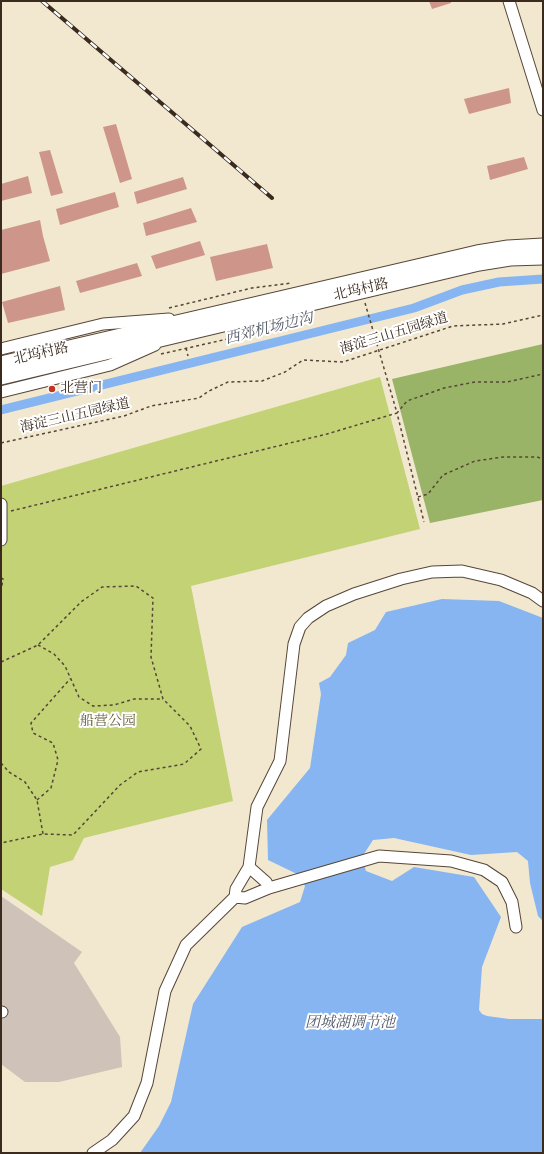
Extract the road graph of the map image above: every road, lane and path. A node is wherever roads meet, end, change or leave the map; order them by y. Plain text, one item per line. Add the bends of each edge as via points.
1 (509, 1) edge
2 (543, 110) edge
3 (543, 246) edge
4 (543, 257) edge
5 (364, 299) dead end
6 (543, 315) edge
7 (198, 317) junction
8 (183, 338) junction
9 (1, 348) edge
10 (378, 350) junction
11 (188, 356) dead end
12 (1, 364) edge
13 (543, 374) edge
14 (1, 377) edge
15 (1, 392) edge
16 (396, 413) junction
17 (1, 443) edge
18 (543, 459) edge
19 (418, 497) junction
20 (1, 504) edge
21 (1, 513) edge
22 (424, 522) dead end
23 (1, 540) edge
24 (1, 578) edge
25 (1, 591) edge
26 (543, 600) edge
27 (38, 645) junction
28 (1, 662) edge
29 (70, 679) junction
30 (163, 698) junction
31 (1, 763) edge
32 (37, 800) junction
33 (43, 834) junction
34 (1, 843) edge
35 (249, 867) junction
36 (269, 888) junction
37 (235, 898) junction
38 (516, 927) dead end
39 (93, 1153) edge

1 - 2 street
3 - 7 main road, 北坞村路 via 477,253
4 - 8 main road, 北坞村路 via 510,258 479,263
5 - 10 path
6 - 10 path, 海淀三山五园绿道 via 503,324 454,326
7 - 9 street, 北坞村路 via 104,324
7 - 12 main road, 北坞村路
8 - 11 path
8 - 14 main road, 北坞村路
8 - 15 street, 北坞村路 via 110,365
10 - 16 path
10 - 17 path, 海淀三山五园绿道 via 343,362 303,360 285,372 262,381 228,382 199,398 151,406 124,416
13 - 16 path via 507,382 475,382 444,388 407,401
16 - 19 path
16 - 21 path via 327,434
18 - 19 path via 503,457 475,461 443,475 428,494
19 - 22 path
20 - 21 street
21 - 23 street
24 - 25 path
26 - 35 street via 501,580 462,571 432,572 354,594 326,606 308,618 300,627 294,644 280,761 257,806
27 - 28 path
27 - 29 path via 54,654 65,666
27 - 30 path via 82,602 102,587 136,586 153,598 151,657
29 - 30 path via 79,697 93,706 114,705 134,699
29 - 32 path via 31,723 33,733 53,743 58,760 51,788
30 - 33 path via 190,726 201,749 184,764 138,772 120,785 73,835
31 - 32 path via 25,782
32 - 33 path
33 - 34 path
35 - 36 street
35 - 37 street via 236,889
36 - 37 street via 245,898
36 - 38 street via 379,856 451,861 484,870 502,882 512,902
37 - 39 street via 186,945 165,991 147,1083 134,1116 112,1140

